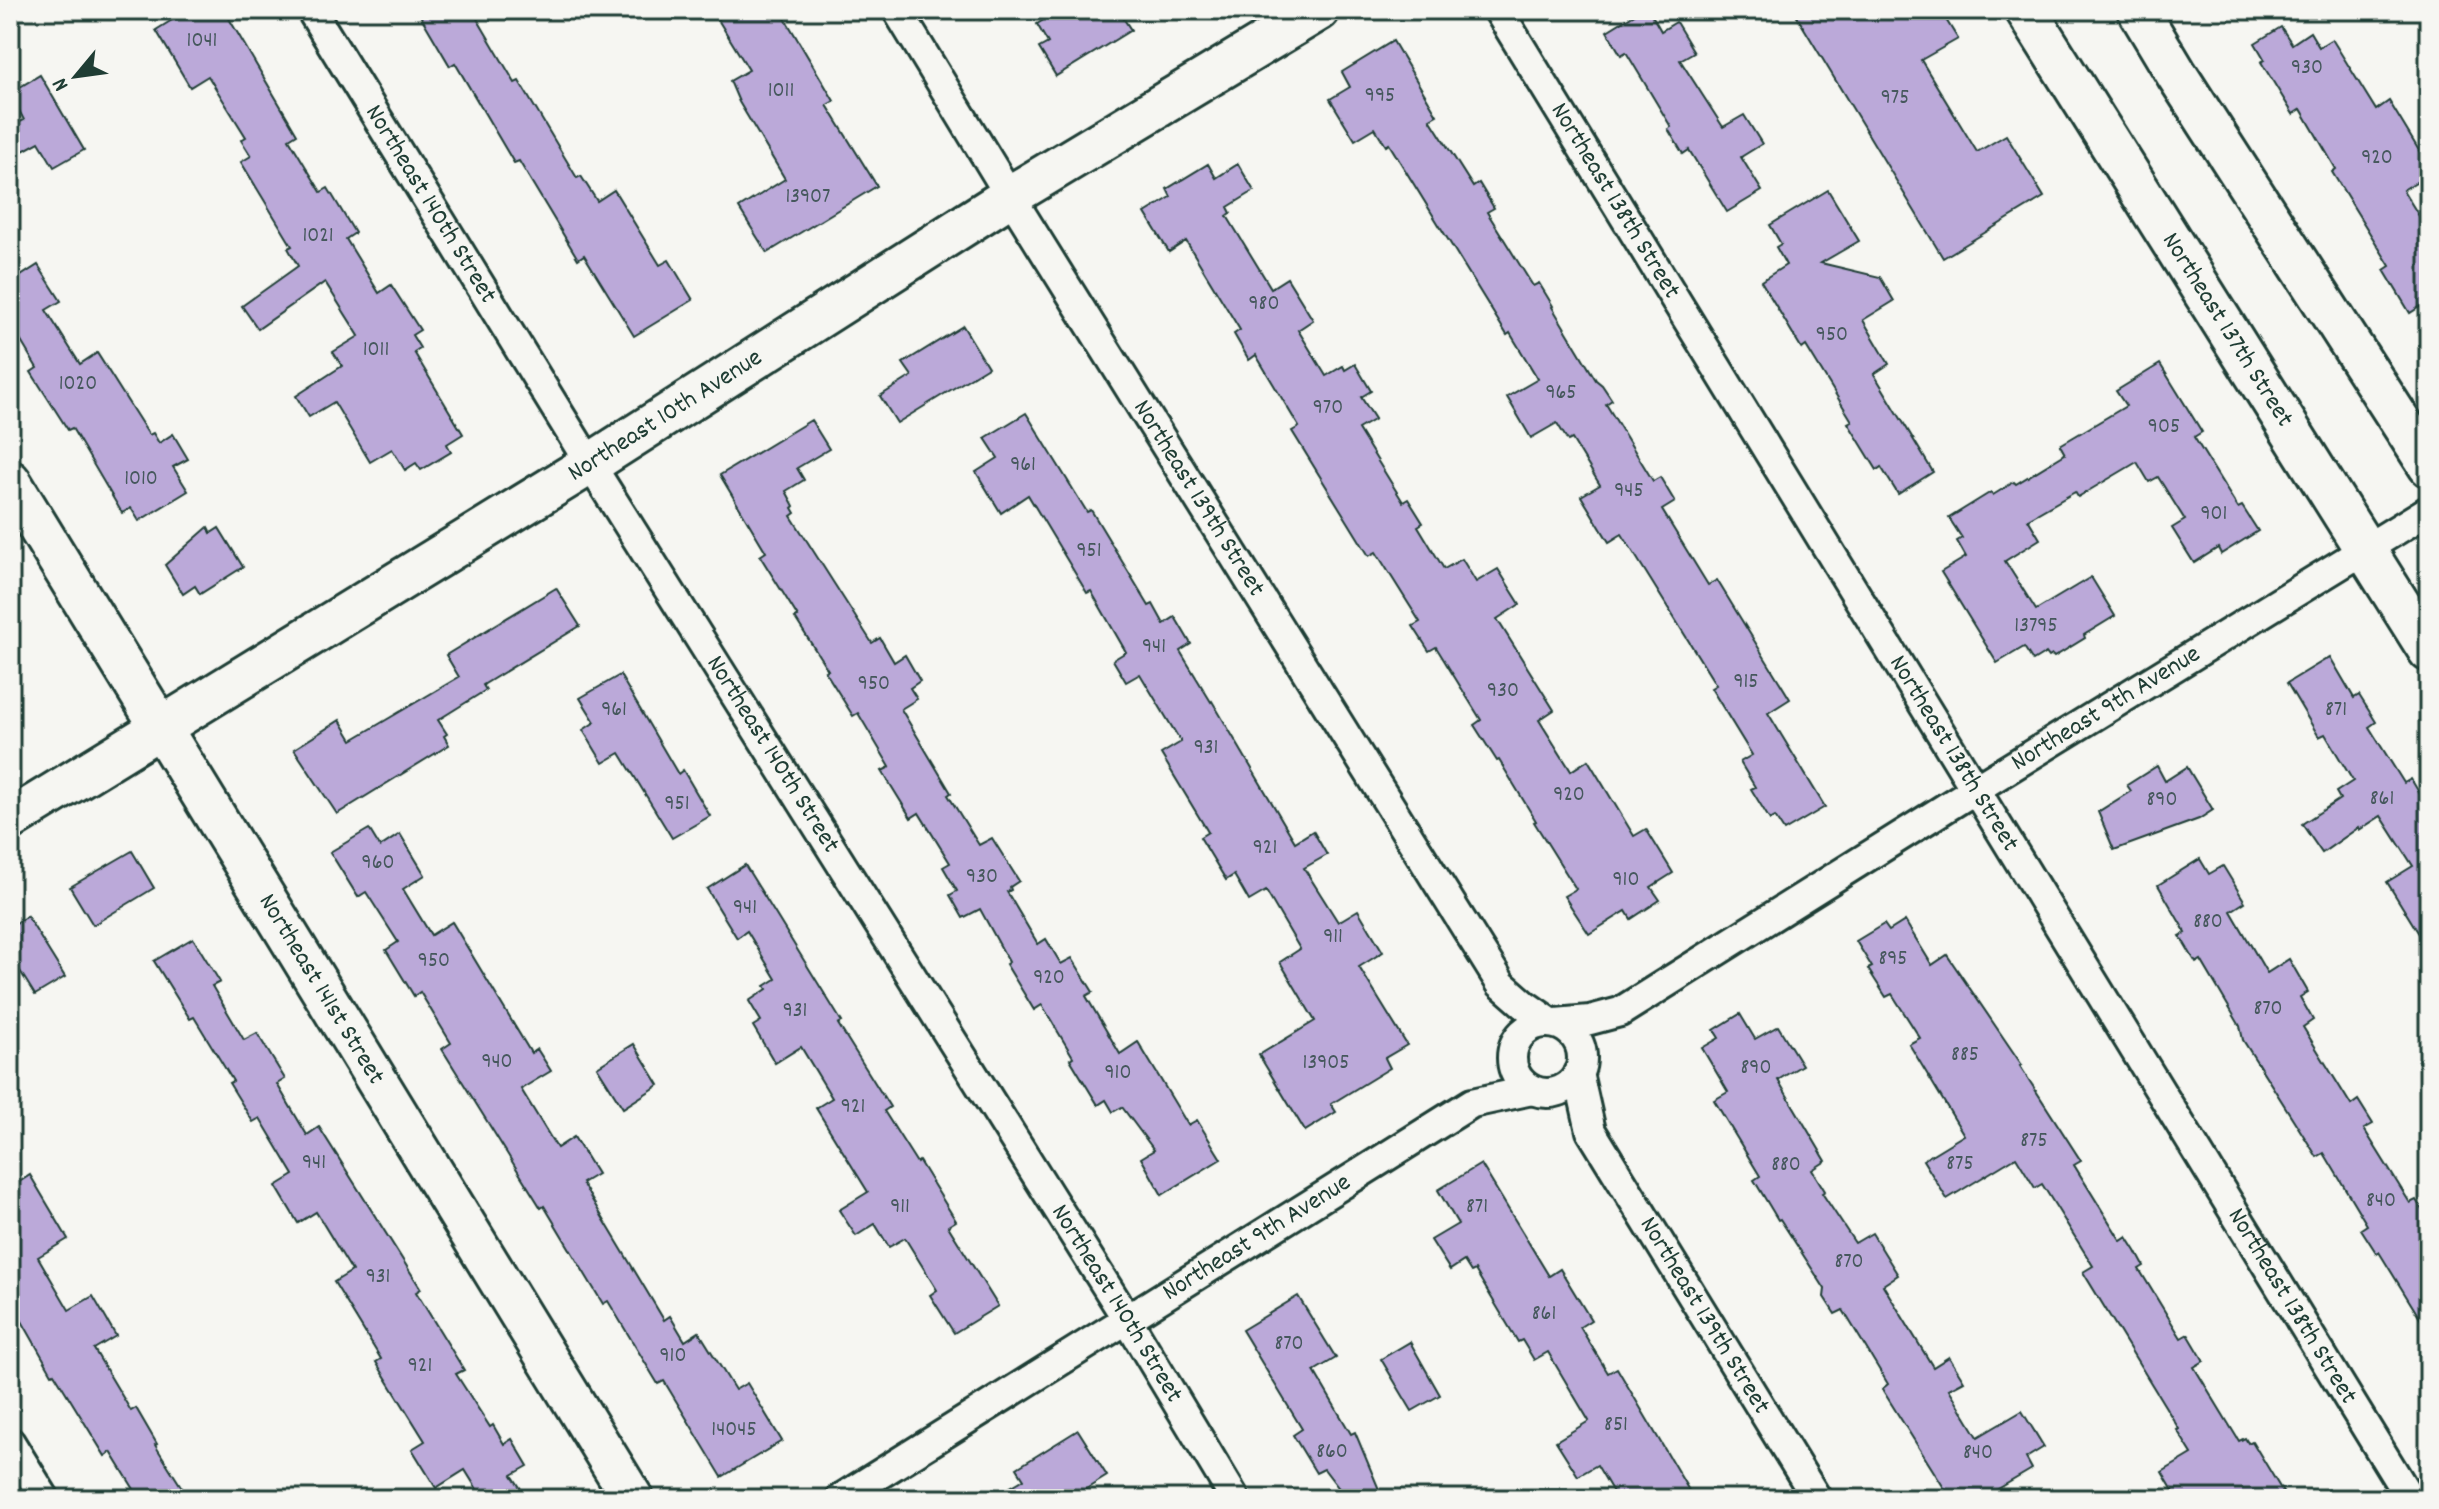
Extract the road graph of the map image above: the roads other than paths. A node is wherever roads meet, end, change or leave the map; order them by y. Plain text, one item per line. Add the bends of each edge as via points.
1 (311, 10) edge
2 (897, 10) edge
3 (1319, 10) edge
4 (1498, 10) edge
5 (2026, 10) edge
6 (2138, 10) edge
7 (1010, 196) junction
8 (590, 464) junction
9 (2429, 466) edge
10 (10, 481) edge
11 (2429, 510) edge
12 (2366, 549) junction
13 (2429, 651) edge
14 (161, 727) junction
15 (1974, 790) junction
16 (10, 820) edge
17 (1501, 984) junction
18 (1620, 1012) junction
19 (1554, 1023) junction
20 (1514, 1047) junction
21 (1579, 1071) junction
22 (1536, 1091) junction
23 (1472, 1103) junction
24 (1591, 1131) junction
25 (1127, 1319) junction
26 (10, 1442) edge
27 (45, 1499) edge
28 (633, 1499) edge
29 (840, 1499) edge
30 (1235, 1499) edge
31 (1817, 1499) edge
32 (2410, 1499) edge

1 - 8 street, Northeast 140th Street
2 - 7 street, Northeast 139th Street
3 - 7 street, Northeast 10th Avenue
4 - 15 street, Northeast 138th Street
5 - 12 street, Northeast 137th Street
6 - 9 street
7 - 8 street, Northeast 10th Avenue
7 - 17 street, Northeast 139th Street
8 - 14 street, Northeast 10th Avenue
8 - 25 street, Northeast 140th Street
10 - 14 street, Northeast 141st Street
11 - 12 street, Northeast 9th Avenue
12 - 13 street, Northeast 137th Street
12 - 15 street, Northeast 9th Avenue
14 - 16 street, Northeast 10th Avenue
14 - 28 street, Northeast 141st Street
15 - 18 street, Northeast 9th Avenue
15 - 32 street, Northeast 138th Street
17 - 19 street, Northeast 139th Street
17 - 20 street, Northeast 139th Street
18 - 19 street, Northeast 9th Avenue
18 - 21 street, Northeast 9th Avenue
19 - 20 street via 1534,1024
19 - 21 street via 1567,1028 1580,1046
20 - 22 street via 1515,1073
20 - 23 street, Northeast 9th Avenue
21 - 22 street via 1567,1087
21 - 24 street, Northeast 139th Street
22 - 23 street, Northeast 9th Avenue
22 - 24 street, Northeast 139th Street
23 - 25 street, Northeast 9th Avenue
24 - 31 street, Northeast 139th Street
25 - 29 street, Northeast 9th Avenue
25 - 30 street, Northeast 140th Street
26 - 27 street

